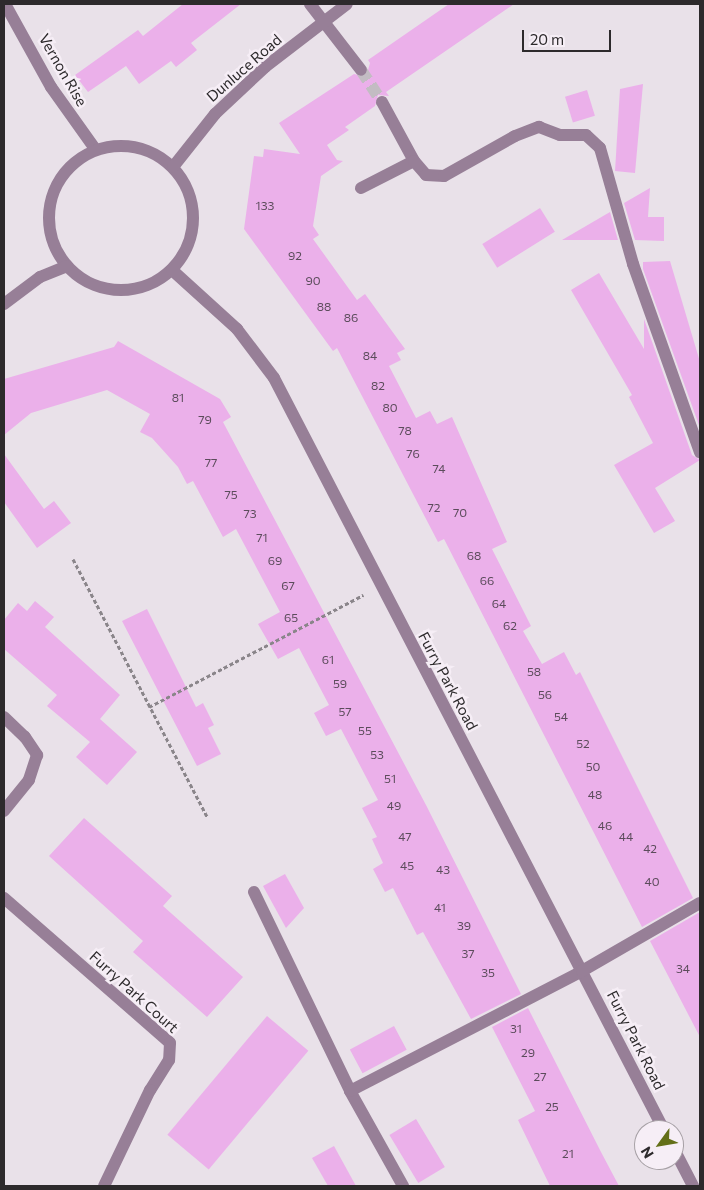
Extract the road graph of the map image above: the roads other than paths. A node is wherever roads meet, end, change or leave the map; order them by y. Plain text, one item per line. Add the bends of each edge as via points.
1 (5, 4) edge
2 (310, 4) edge
3 (347, 4) edge
4 (323, 22) junction
5 (361, 70) tunnel mouth
6 (382, 102) tunnel mouth
7 (96, 150) junction
8 (414, 161) junction
9 (173, 167) junction
10 (361, 188) dead end
11 (67, 266) junction
12 (172, 270) junction
13 (4, 304) edge
14 (700, 452) edge
15 (4, 717) edge
16 (4, 811) edge
17 (254, 892) dead end
18 (4, 898) edge
19 (700, 903) edge
20 (582, 971) junction
21 (350, 1091) junction
22 (659, 1120) edge
23 (683, 1170) edge
24 (689, 1185) edge
25 (104, 1186) edge
26 (403, 1186) edge

1 - 7 street, Vernon Rise via 51,87
2 - 4 street
3 - 4 street, Dunluce Road
4 - 5 street
4 - 9 street, Dunluce Road via 266,67 215,114
6 - 8 street
7 - 9 street via 117,146 138,148
7 - 11 street via 75,162 51,200 49,224 55,246
8 - 10 street
8 - 14 street via 426,175 444,176 515,136 539,127 560,135 586,135 600,148 633,264
9 - 12 street via 187,189 193,210 192,232 184,253
11 - 12 street via 85,281 130,290 152,284
11 - 13 street via 40,277
12 - 20 street, Furry Park Road via 237,329 274,378
15 - 16 street via 25,736 38,755 29,780
17 - 21 street
18 - 25 street, Furry Park Court via 170,1042 169,1060 150,1090
19 - 20 street
20 - 21 street
20 - 22 street, Furry Park Road
21 - 26 street
23 - 24 street

